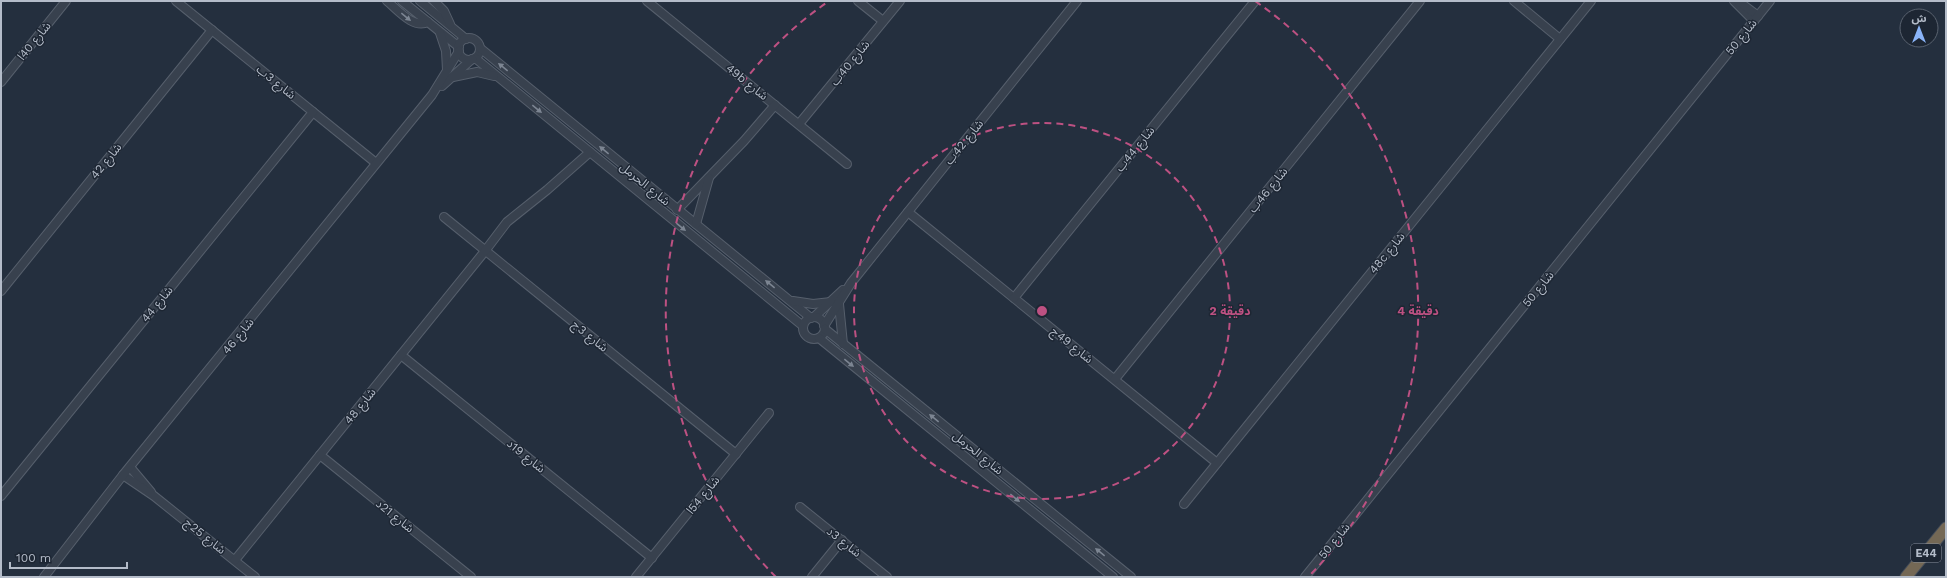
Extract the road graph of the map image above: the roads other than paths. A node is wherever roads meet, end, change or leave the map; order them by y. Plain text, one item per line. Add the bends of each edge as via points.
1 (66, 1) edge
2 (176, 1) edge
3 (387, 1) edge
4 (402, 1) edge
5 (420, 1) edge
6 (434, 1) edge
7 (647, 1) edge
8 (858, 1) edge
9 (900, 1) edge
10 (1077, 1) edge
11 (1255, 1) edge
12 (1420, 1) edge
13 (1514, 1) edge
14 (1591, 1) edge
15 (1734, 1) edge
16 (1738, 1) edge
17 (1770, 1) edge
18 (1756, 18) junction
19 (883, 21) junction
20 (428, 22) junction
21 (450, 25) junction
22 (212, 30) junction
23 (438, 30) junction
24 (466, 38) junction
25 (1560, 39) junction
26 (480, 48) junction
27 (459, 49) junction
28 (473, 58) junction
29 (448, 76) junction
30 (498, 77) junction
31 (1, 82) edge
32 (775, 105) junction
33 (313, 112) junction
34 (800, 124) junction
35 (590, 152) junction
36 (376, 163) junction
37 (847, 164) dead end
38 (710, 175) junction
39 (677, 210) junction
40 (908, 212) junction
41 (444, 217) dead end
42 (696, 224) junction
43 (485, 251) junction
44 (1, 292) edge
45 (1014, 298) junction
46 (788, 299) junction
47 (835, 303) junction
48 (813, 318) junction
49 (803, 326) junction
50 (825, 328) junction
51 (818, 338) junction
52 (843, 344) junction
53 (401, 355) junction
54 (1115, 379) junction
55 (770, 412) dead end
56 (736, 454) junction
57 (320, 455) junction
58 (1217, 462) junction
59 (130, 466) junction
60 (122, 475) junction
61 (1, 496) edge
62 (154, 496) junction
63 (1184, 504) dead end
64 (800, 507) dead end
65 (1946, 528) edge
66 (842, 540) junction
67 (652, 558) junction
68 (235, 560) junction
69 (44, 577) edge
70 (255, 577) edge
71 (471, 577) edge
72 (636, 577) edge
73 (812, 577) edge
74 (887, 577) edge
75 (1112, 577) edge
76 (1131, 577) edge
77 (1304, 577) edge
78 (1906, 577) edge

1 - 31 street, شارع 40ا
2 - 22 street, شارع 3ب
3 -> 20 street via 414,22
4 - 20 street
5 - 21 street
6 - 21 street via 444,12
7 - 32 street, 49b شارع
8 - 19 street
9 - 19 street, شارع 40ب
10 - 40 street, شارع 42ب
11 - 45 street, شارع 44ب
12 - 54 street, شارع 46ب
13 - 25 street
14 - 25 street, 48c شارع
15 - 18 street
16 - 18 street
17 - 18 street, شارع 50
18 - 77 street, شارع 50
19 - 34 street, شارع 40ب
20 - 23 street
21 - 24 street
22 - 33 street, شارع 3ب
22 - 44 street, شارع 42
23 - 27 street
23 - 29 street via 446,51
24 - 26 street via 476,41
24 - 27 street via 461,42
25 - 58 street, 48c شارع
26 - 28 street via 478,55
39 -> 26 street, شارع الحرمل
27 - 28 street via 465,58
27 - 29 street, شارع 46
28 - 29 street, شارع 46
28 - 30 street, شارع الحرمل
29 - 30 street via 484,73
29 - 36 street, شارع 46
30 -> 35 street, شارع الحرمل
32 - 34 street, 49b شارع
32 - 38 street
33 - 36 street, شارع 3ب
33 - 61 street, شارع 44
34 - 37 street, 49b شارع
35 - 43 street, شارع 48 via 507,222
35 -> 49 street, شارع الحرمل
36 - 59 street, شارع 46
38 - 39 street
38 - 42 street
39 - 42 street, شارع الحرمل
40 - 45 street, شارع 49ج
40 - 47 street, شارع 42ب
41 - 43 street, شارع 3ج
46 -> 42 street, شارع الحرمل
43 - 53 street, شارع 48
43 - 56 street, شارع 3ج
45 - 54 street, شارع 49ج
46 - 47 street via 804,304
46 - 48 street, شارع الحرمل
47 - 48 street, شارع 42ب
47 - 50 street, شارع 42ب
47 - 52 street
48 - 49 street via 806,321
48 - 50 street via 821,320
49 - 51 street via 807,337
50 - 51 street via 823,335
50 - 52 street, شارع الحرمل
51 -> 75 street, شارع الحرمل
76 -> 52 street, شارع الحرمل
53 - 57 street, شارع 48
53 - 67 street, شارع 19د
54 - 58 street, شارع 49ج
55 - 56 street, شارع 54ا
56 - 67 street, شارع 54ا
57 - 68 street, شارع 48
57 - 71 street, شارع 21د
58 - 63 street, 48c شارع
59 - 60 street, شارع 46
59 - 62 street, شارع 25ج
60 - 62 street, شارع 25ج
60 - 69 street, شارع 46
62 - 68 street, شارع 25ج
64 - 66 street, شارع 3د
65 - 78 highway, E44
66 - 73 street
66 - 74 street, شارع 3د
67 - 72 street, شارع 54ا
68 - 70 street, شارع 25ج

